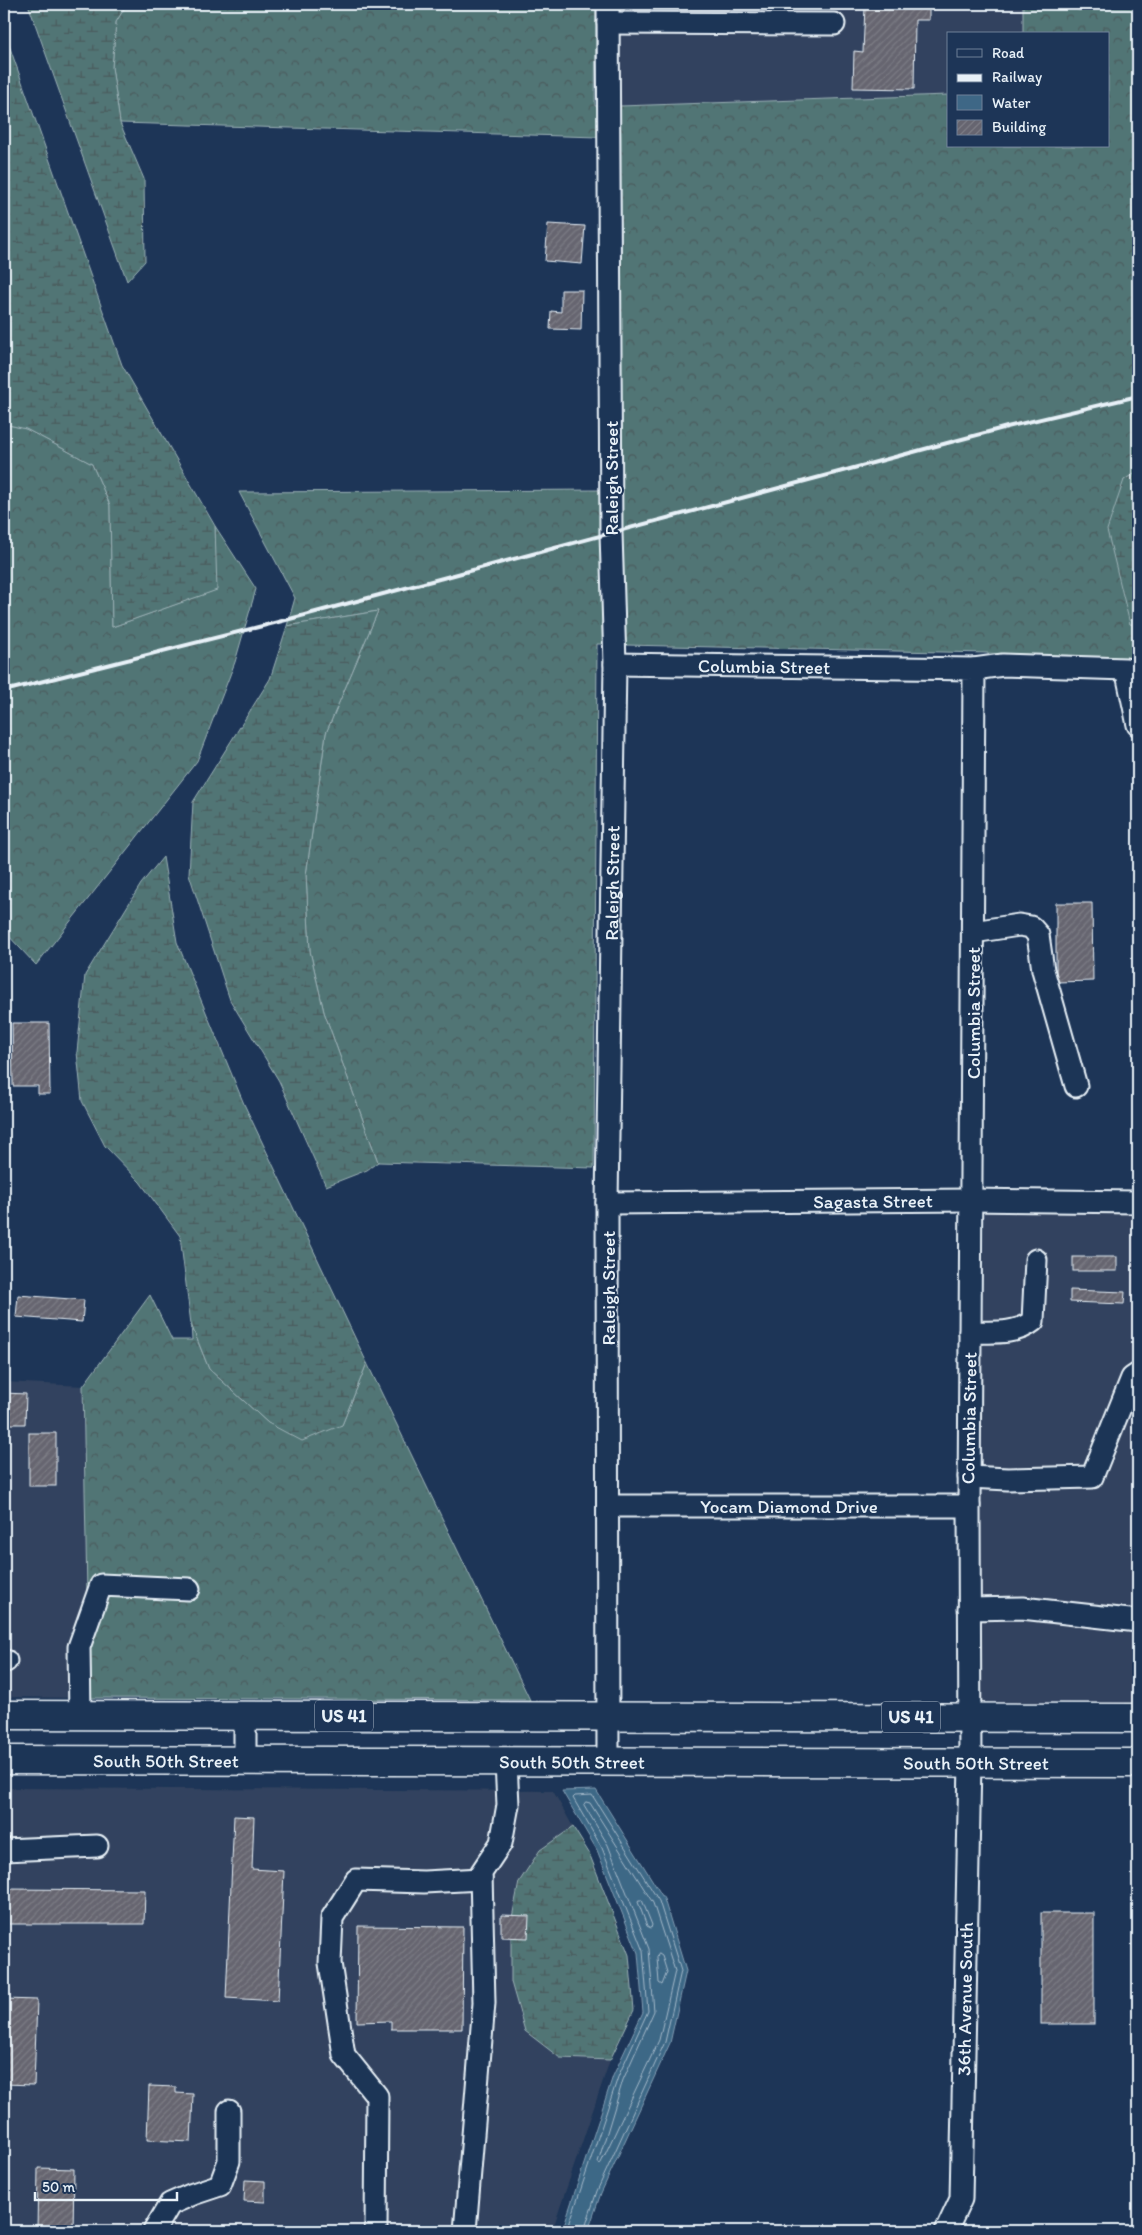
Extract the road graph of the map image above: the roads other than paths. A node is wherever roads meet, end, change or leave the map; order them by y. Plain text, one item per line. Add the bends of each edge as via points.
1 (608, 13) edge
2 (834, 24) dead end
3 (614, 664) junction
4 (974, 669) junction
5 (1138, 725) edge
6 (973, 932) junction
7 (1076, 1086) dead end
8 (972, 1200) junction
9 (1138, 1202) edge
10 (607, 1204) junction
11 (1036, 1260) dead end
12 (970, 1332) junction
13 (1138, 1374) edge
14 (969, 1477) junction
15 (609, 1506) junction
16 (969, 1506) junction
17 (189, 1589) dead end
18 (969, 1609) junction
19 (1138, 1621) edge
20 (4, 1715) edge
21 (80, 1715) junction
22 (245, 1716) junction
23 (608, 1717) junction
24 (970, 1718) junction
25 (1138, 1718) edge
26 (4, 1760) edge
27 (245, 1761) junction
28 (506, 1762) junction
29 (608, 1762) junction
30 (970, 1763) junction
31 (1138, 1763) edge
32 (97, 1846) dead end
33 (4, 1850) edge
34 (481, 1879) junction
35 (229, 2111) dead end
36 (154, 2231) edge
37 (376, 2231) edge
38 (465, 2231) edge
39 (946, 2231) edge

1 - 2 street
1 - 3 street, Raleigh Street
3 - 4 street, Columbia Street
3 - 10 street, Raleigh Street
4 - 5 street via 1003,665 1126,669
4 - 6 street, Columbia Street
6 - 7 street via 1019,925 1031,927 1038,935 1042,970
6 - 8 street, Columbia Street
8 - 9 street, Sagasta Street
8 - 10 street, Sagasta Street
8 - 12 street, Columbia Street
10 - 15 street, Raleigh Street
11 - 12 street via 1033,1321 1025,1328
12 - 14 street, Columbia Street
13 - 14 street via 1132,1378 1092,1477
14 - 16 street, Columbia Street
15 - 16 street, Yocam Diamond Drive
15 - 23 street, Raleigh Street
16 - 18 street, Columbia Street
17 - 21 street via 101,1585 80,1646
18 - 19 street via 1022,1608
18 - 24 street, Columbia Street
20 - 21 main road, US 41
21 - 22 main road, US 41
22 - 23 main road, US 41
22 - 27 street
23 - 24 main road, US 41
23 - 29 street, Raleigh Street
24 - 25 main road, US 41
24 - 30 street, 36th Avenue South
26 - 27 main road, South 50th Street
27 - 28 main road, South 50th Street
28 - 29 main road, South 50th Street
28 - 34 street via 508,1805 501,1843 481,1873
29 - 30 main road, South 50th Street
30 - 31 main road, South 50th Street
30 - 39 street, 36th Avenue South via 961,2199
32 - 33 street
34 - 37 street via 424,1882 356,1880 332,1918 330,1963 344,2055 377,2096
34 - 38 street via 484,2002
35 - 36 street via 229,2160 220,2185 170,2204

